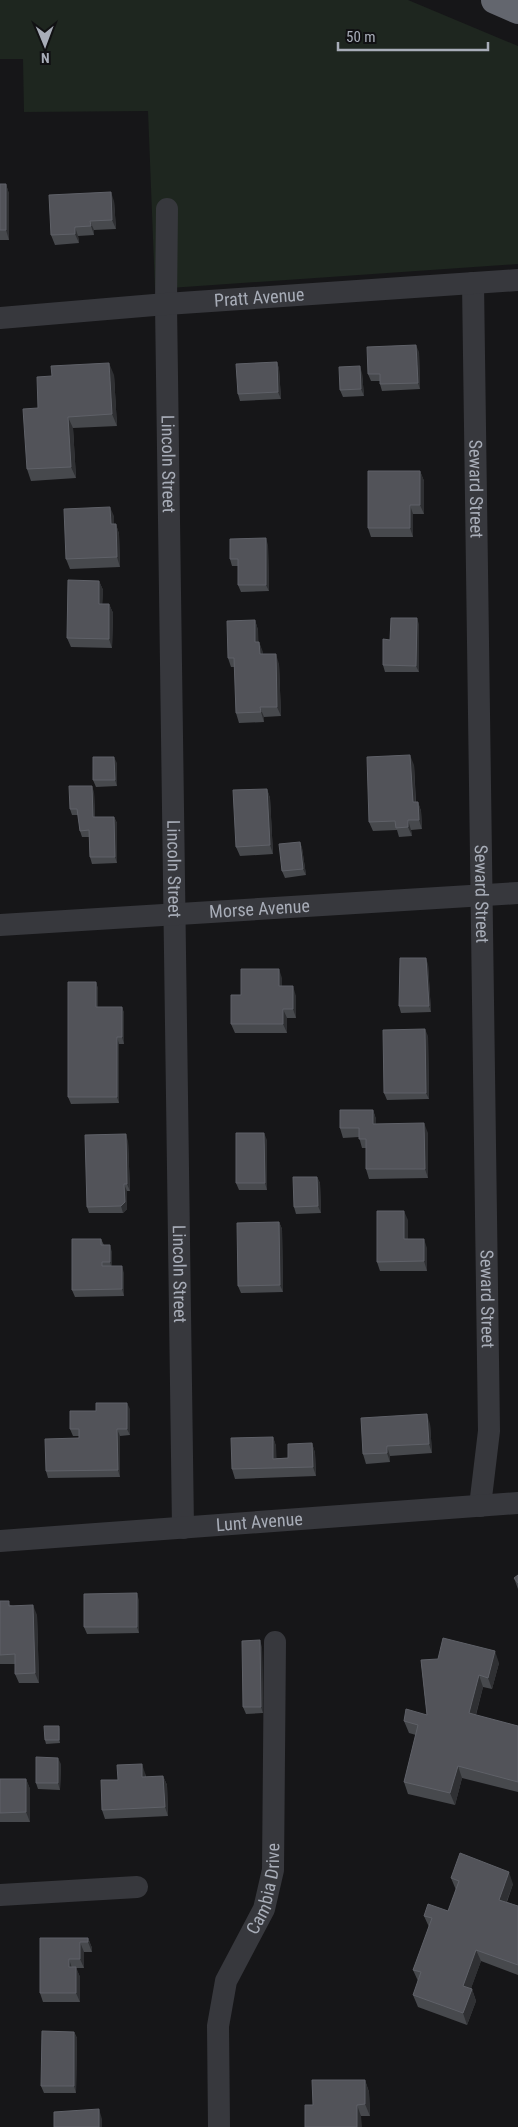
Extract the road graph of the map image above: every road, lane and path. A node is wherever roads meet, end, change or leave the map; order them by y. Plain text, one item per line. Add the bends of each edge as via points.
1 (495, 0) edge
2 (518, 10) edge
3 (167, 209) dead end
4 (518, 280) edge
5 (473, 283) junction
6 (166, 304) junction
7 (0, 318) edge
8 (518, 892) edge
9 (482, 894) junction
10 (175, 913) junction
11 (0, 925) edge
12 (518, 1503) edge
13 (480, 1506) junction
14 (183, 1528) junction
15 (0, 1541) edge
16 (275, 1642) dead end
17 (138, 1887) dead end
18 (0, 1895) edge
19 (218, 2127) edge

1 - 2 highway
3 - 6 street, Lincoln Street
4 - 5 street, Pratt Avenue
5 - 6 street, Pratt Avenue
5 - 9 street, Seward Street
6 - 7 street, Pratt Avenue
6 - 10 street, Lincoln Street
8 - 9 street, Morse Avenue
9 - 10 street, Morse Avenue
9 - 13 street, Seward Street via 489,1430
10 - 11 street, Morse Avenue
10 - 14 street, Lincoln Street
12 - 13 street, Lunt Avenue
13 - 14 street, Lunt Avenue
14 - 15 street, Lunt Avenue
16 - 19 street, Cambia Drive via 273,1870 264,1909 226,1981 218,2026
17 - 18 street

